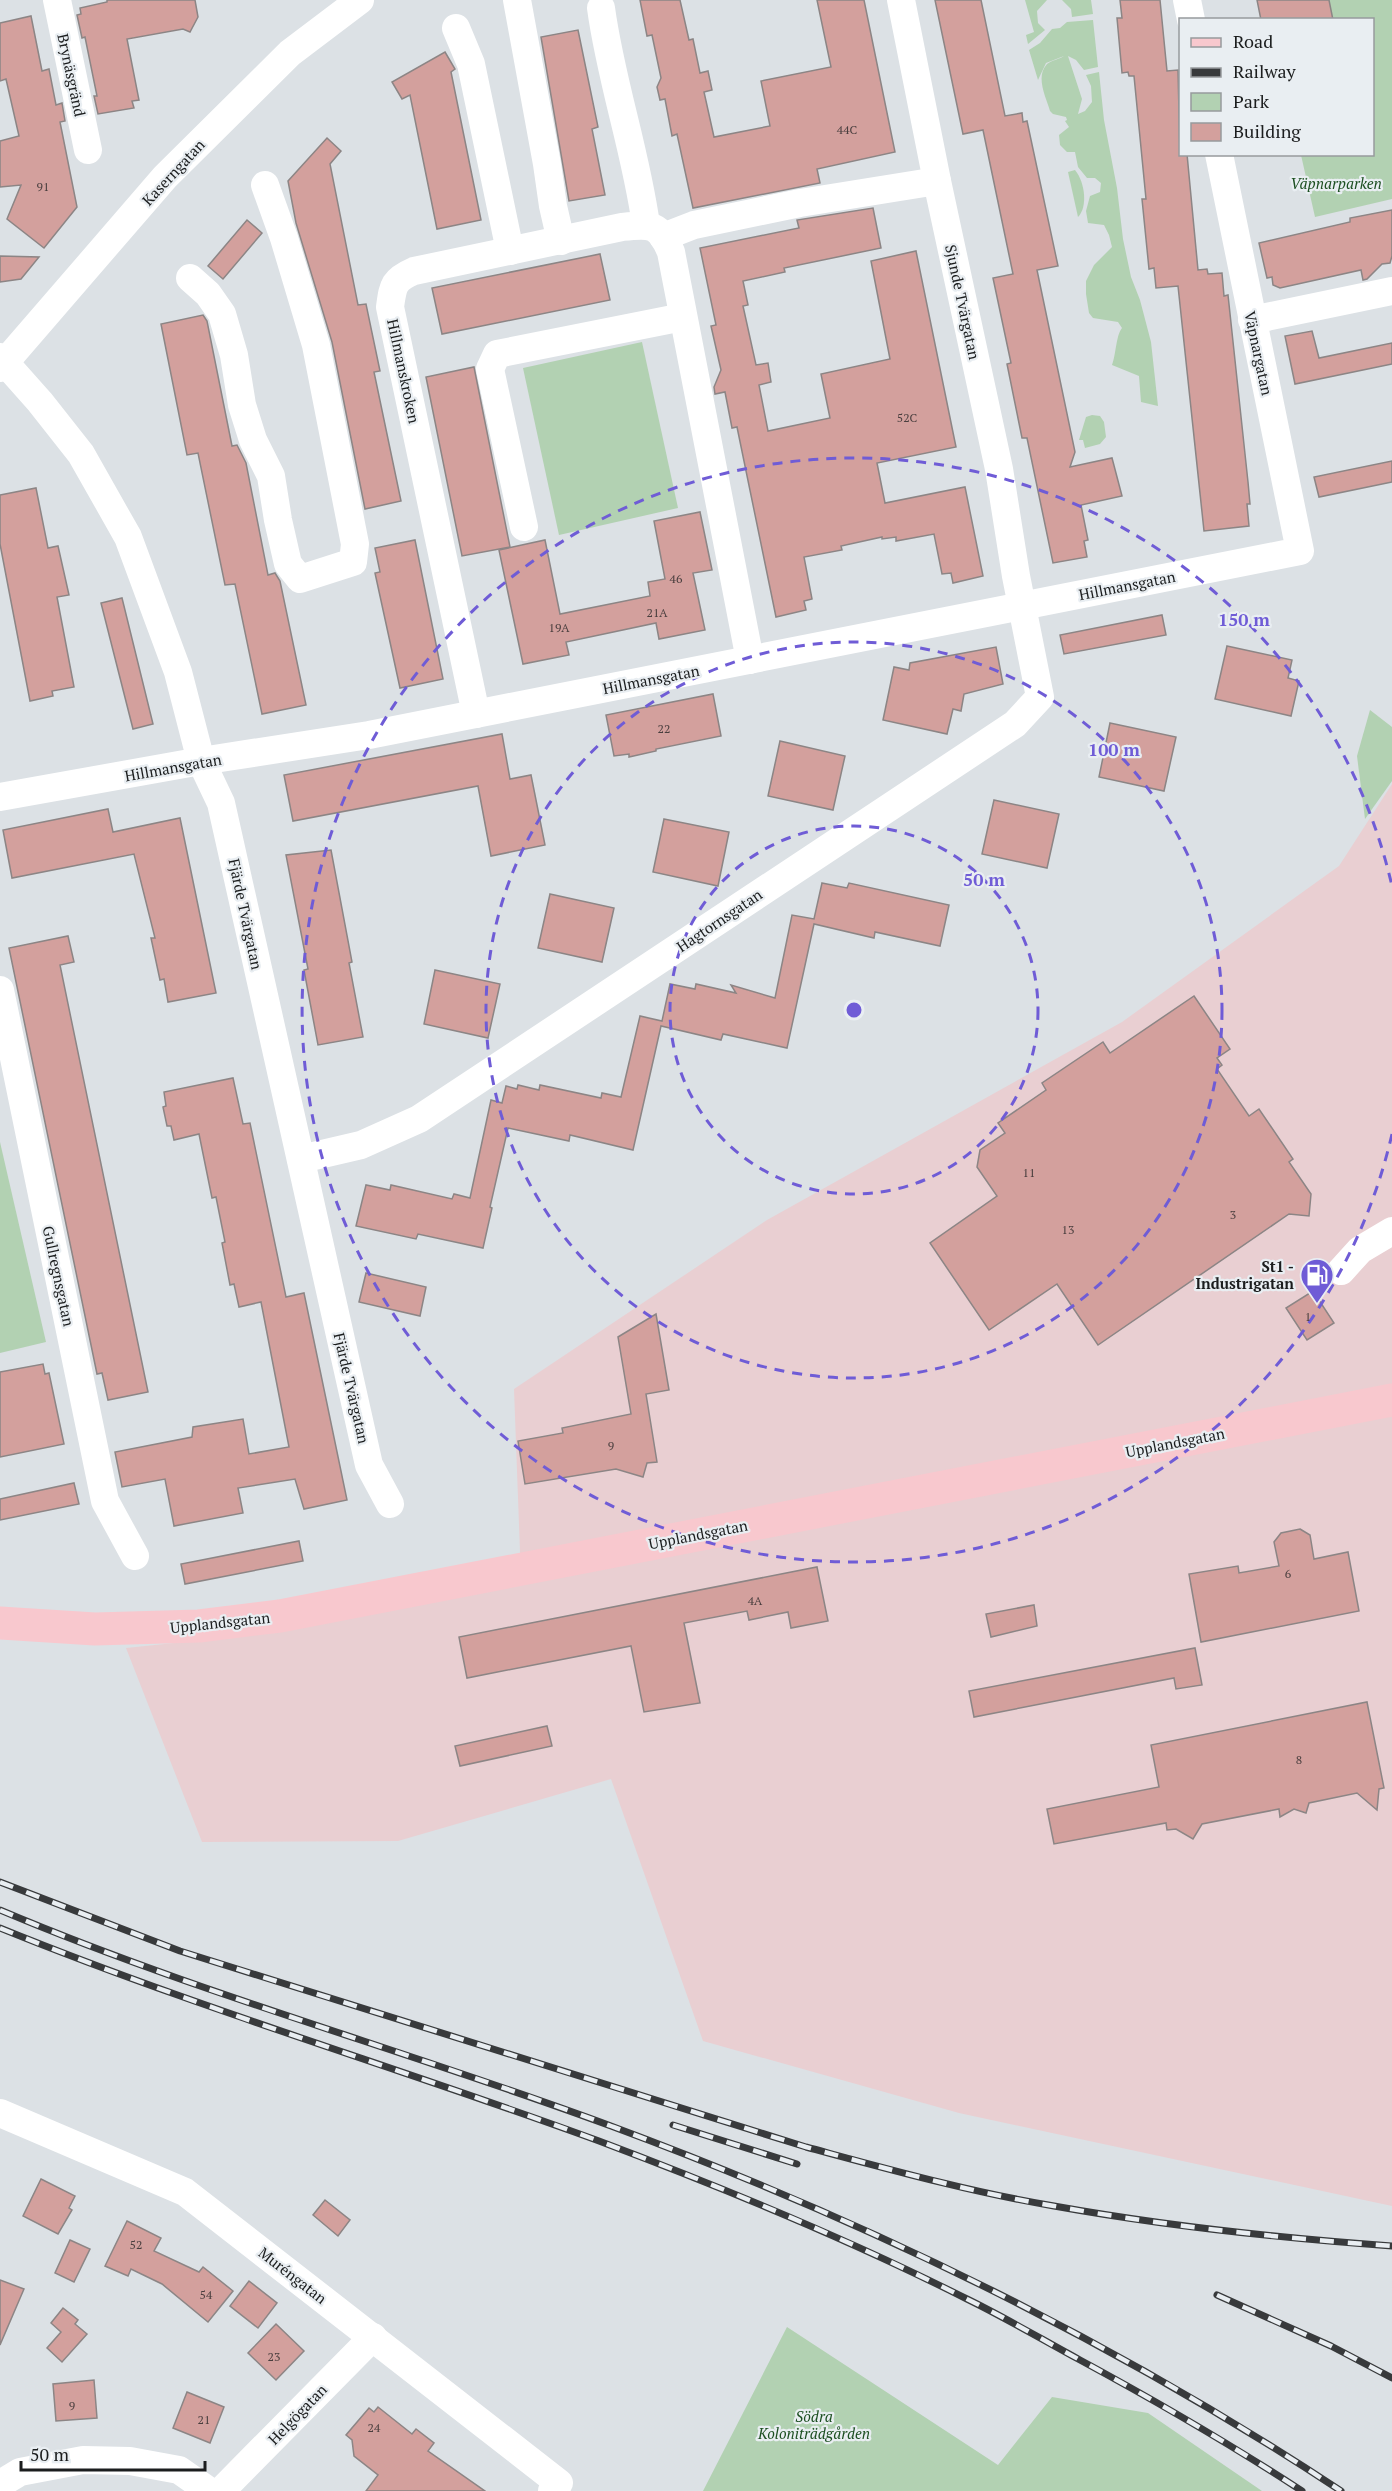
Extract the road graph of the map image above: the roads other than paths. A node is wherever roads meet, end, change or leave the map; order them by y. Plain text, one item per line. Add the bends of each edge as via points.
1 (57, 0) edge
2 (360, 0) edge
3 (517, 0) edge
4 (901, 0) edge
5 (1187, 0) edge
6 (601, 8) dead end
7 (1191, 18) edge
8 (456, 28) dead end
9 (88, 150) dead end
10 (1218, 156) edge
11 (937, 181) junction
12 (266, 184) dead end
13 (655, 231) junction
14 (561, 241) junction
15 (510, 251) junction
16 (190, 278) dead end
17 (1392, 291) edge
18 (683, 317) junction
19 (1252, 320) junction
20 (2, 366) edge
21 (524, 527) dead end
22 (1300, 551) joint
23 (1022, 605) junction
24 (750, 660) junction
25 (476, 714) junction
26 (201, 761) junction
27 (0, 797) edge
28 (0, 990) edge
29 (301, 1159) junction
30 (1392, 1231) edge
31 (1341, 1271) dead end
32 (1392, 1400) edge
33 (390, 1504) dead end
34 (135, 1556) dead end
35 (0, 1623) edge
36 (2, 2118) edge
37 (373, 2337) junction
38 (0, 2484) edge
39 (555, 2487) edge
40 (209, 2491) edge
41 (221, 2491) edge

1 - 9 street, Brynäsgränd
2 - 20 street, Kaserngatan via 290,53 165,177
3 - 14 street
4 - 11 street, Sjunde Tvärgatan
5 - 7 street
6 - 13 street via 608,55
8 - 15 street via 471,64
10 - 19 street, Väpnargatan
11 - 13 street, Hillmanskroken
11 - 23 street, Sjunde Tvärgatan via 999,469
12 - 16 street via 316,345 355,544 353,562 300,579 288,564 271,476 253,440 242,405 222,314
13 - 14 street, Hillmanskroken via 622,227
13 - 18 street via 671,252
14 - 15 street, Hillmanskroken
15 - 25 street, Hillmanskroken via 404,275 396,282 390,307
17 - 19 street
18 - 21 street via 497,354 490,369
18 - 24 street
19 - 22 street, Väpnargatan
20 - 26 street, Fjärde Tvärgatan via 40,402 81,454 128,537 178,672
22 - 23 street, Hillmansgatan
23 - 24 street, Hillmansgatan
23 - 29 street, Hagtornsgatan via 1040,698 1015,724 419,1119 361,1145
24 - 25 street, Hillmansgatan
25 - 26 street, Hillmansgatan
26 - 27 street, Hillmansgatan
26 - 29 street, Fjärde Tvärgatan via 221,803
28 - 34 street, Gullregnsgatan via 105,1501
29 - 33 street, Fjärde Tvärgatan via 369,1465
30 - 31 street via 1360,1250
32 - 35 main road, Upplandsgatan via 280,1616 199,1626 95,1629
36 - 37 street, Muréngatan via 185,2192
37 - 39 street, Muréngatan
37 - 41 street, Helgögatan
38 - 40 street via 20,2472 83,2460 106,2460 179,2470

